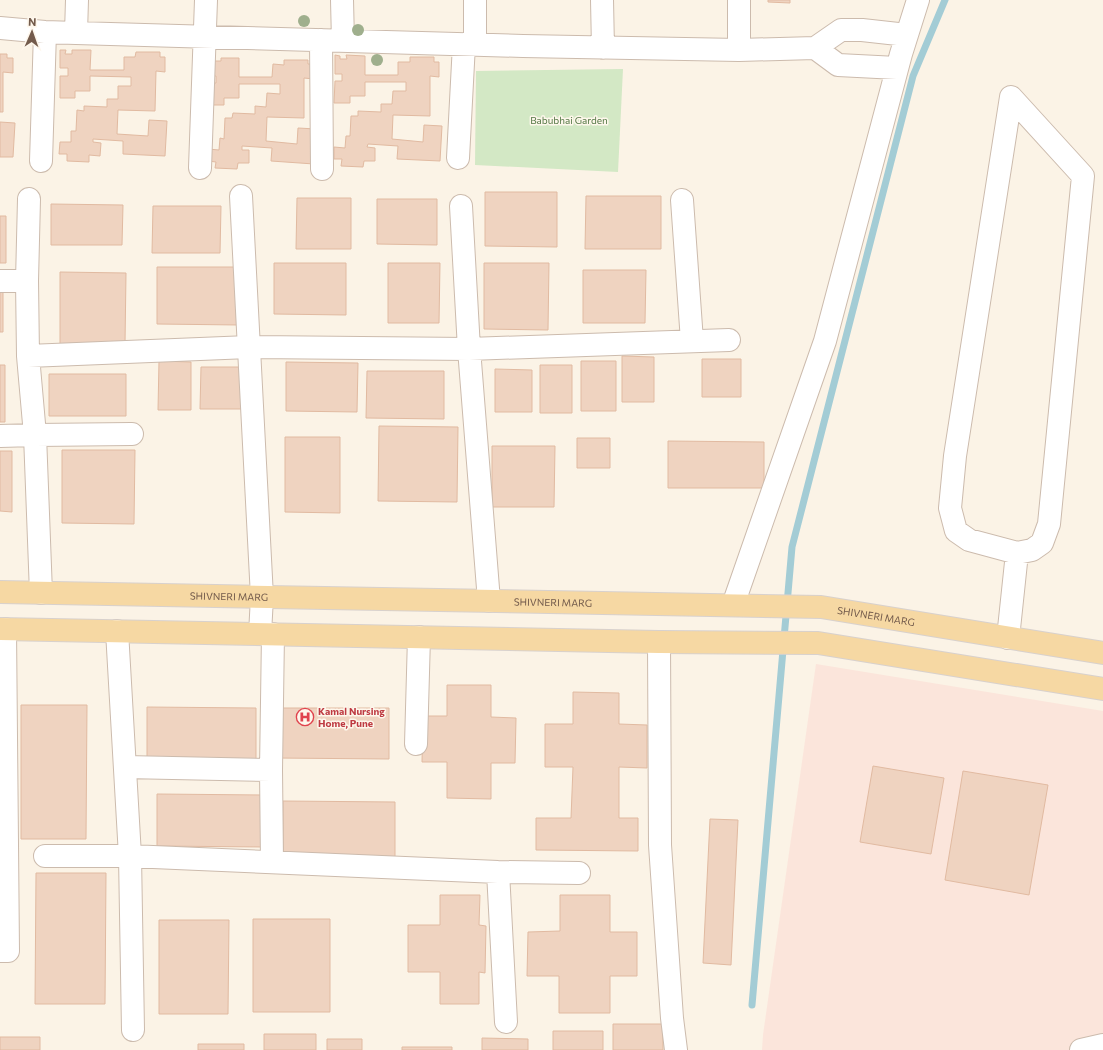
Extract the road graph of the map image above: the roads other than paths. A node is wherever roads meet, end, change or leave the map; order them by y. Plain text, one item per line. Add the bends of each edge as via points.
1 (77, 0) edge
2 (206, 0) edge
3 (342, 0) edge
4 (475, 0) edge
5 (602, 0) edge
6 (739, 0) edge
7 (918, 0) edge
8 (0, 28) edge
9 (45, 32) junction
10 (76, 33) junction
11 (907, 35) junction
12 (205, 37) junction
13 (321, 40) junction
14 (343, 41) junction
15 (469, 44) junction
16 (603, 48) junction
17 (815, 48) junction
18 (739, 50) junction
19 (897, 68) junction
20 (458, 158) dead end
21 (41, 161) dead end
22 (200, 168) dead end
23 (322, 169) dead end
24 (241, 196) dead end
25 (29, 199) dead end
26 (682, 200) dead end
27 (461, 206) dead end
28 (0, 281) edge
29 (27, 281) junction
30 (729, 340) dead end
31 (692, 341) junction
32 (249, 347) junction
33 (468, 350) junction
34 (28, 356) junction
35 (132, 434) dead end
36 (35, 435) junction
37 (0, 436) edge
38 (1017, 553) junction
39 (0, 592) edge
40 (41, 592) junction
41 (262, 597) junction
42 (489, 601) junction
43 (733, 605) junction
44 (2, 629) edge
45 (117, 631) junction
46 (266, 634) junction
47 (419, 637) junction
48 (1008, 638) junction
49 (659, 642) junction
50 (1103, 653) edge
51 (1103, 689) edge
52 (416, 744) dead end
53 (125, 767) junction
54 (271, 770) junction
55 (45, 856) dead end
56 (130, 856) junction
57 (272, 862) junction
58 (498, 872) junction
59 (579, 873) dead end
60 (0, 951) edge
61 (506, 1022) dead end
62 (133, 1030) dead end
63 (1103, 1045) edge
64 (676, 1050) edge
65 (1081, 1050) edge

1 - 10 street
2 - 12 street
3 - 14 street
4 - 15 street
5 - 16 street
6 - 18 street
7 - 11 street
8 - 9 street
9 - 10 street
9 - 21 street
10 - 12 street
11 - 17 street via 842,30
11 - 19 street
12 - 13 street
12 - 22 street
13 - 14 street
13 - 23 street
14 - 15 street
15 - 16 street
15 - 20 street
16 - 18 street
17 - 18 street
17 - 19 street via 838,65
19 - 43 street via 824,341
24 - 32 street
25 - 29 street
26 - 31 street
27 - 33 street
28 - 29 street
29 - 34 street
30 - 31 street
31 - 33 street
32 - 33 street
32 - 34 street
32 - 41 street
33 - 42 street
34 - 36 street
35 - 36 street
36 - 37 street
36 - 40 street
38 - 38 street via 969,540 956,531 950,508 955,456 1011,96 1082,176 1049,524 1042,543 1032,550
38 - 48 street
39 - 40 main road, SHIVNERI MARG
40 - 41 main road, SHIVNERI MARG
41 - 42 main road, SHIVNERI MARG
41 - 46 street
42 - 43 main road, SHIVNERI MARG
43 - 48 main road, SHIVNERI MARG via 821,607
44 - 45 main road
44 - 60 street via 8,951
45 - 46 main road
45 - 53 street
46 - 47 main road
46 - 54 street
47 - 49 main road
47 - 52 street
48 - 50 main road, SHIVNERI MARG
49 - 51 main road via 818,643
49 - 64 street via 660,845
53 - 54 street
53 - 56 street
54 - 57 street
55 - 56 street
56 - 57 street
56 - 62 street
57 - 58 street
58 - 59 street
58 - 61 street
63 - 65 street

